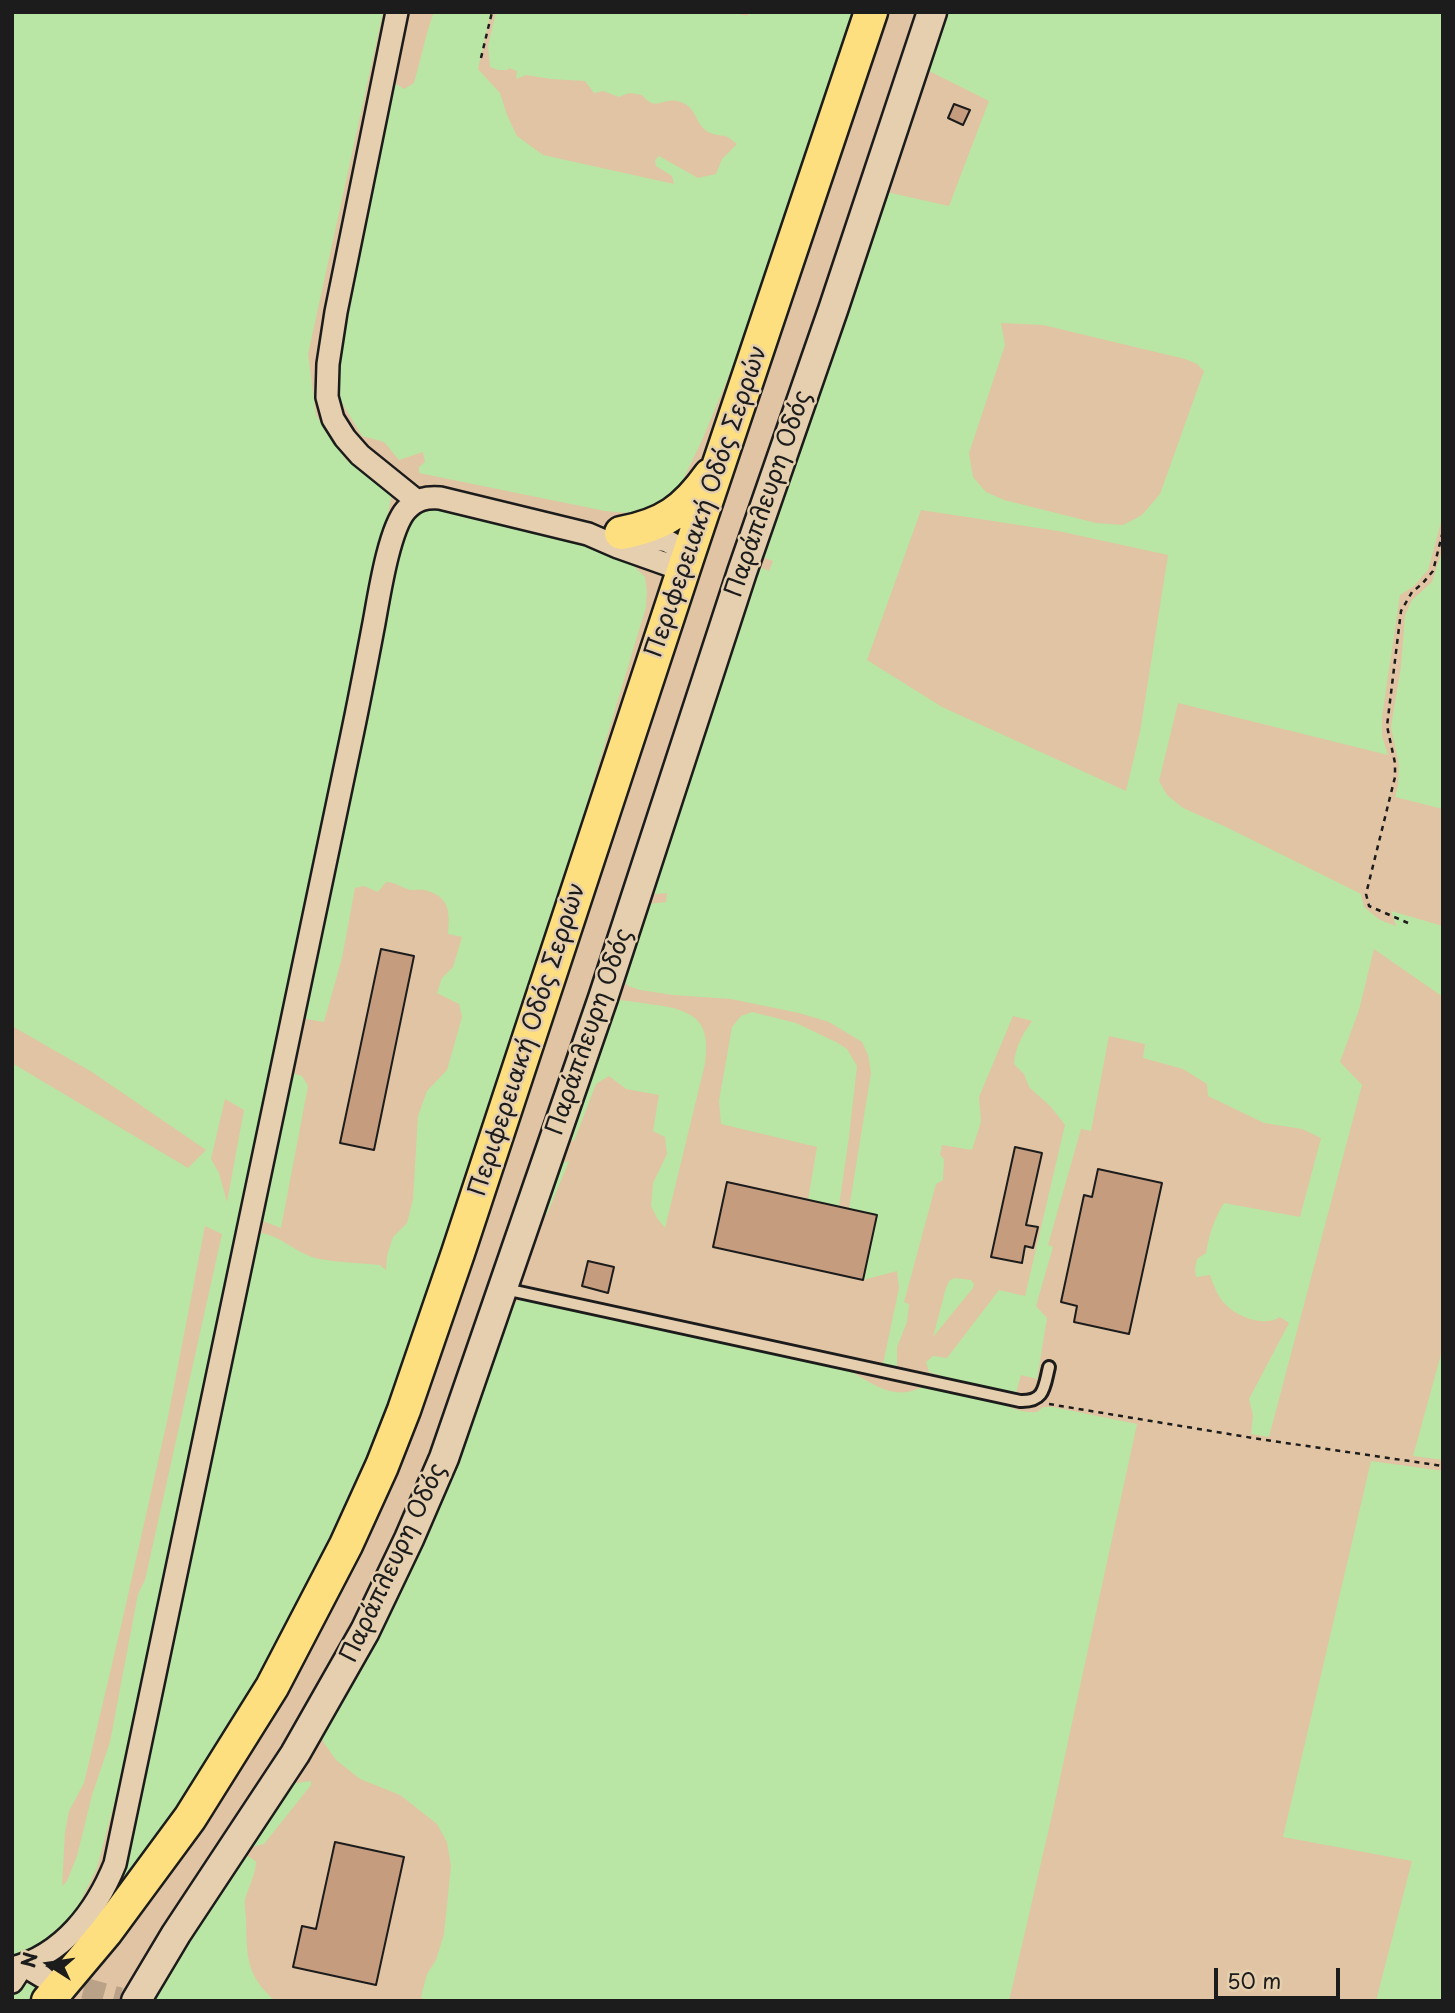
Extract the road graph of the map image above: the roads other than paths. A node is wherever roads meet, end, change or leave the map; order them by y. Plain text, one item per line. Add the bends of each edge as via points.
1 (397, 12) edge
2 (871, 12) edge
3 (932, 12) edge
4 (721, 460) junction
5 (417, 500) junction
6 (621, 533) junction
7 (588, 534) junction
8 (686, 562) junction
9 (503, 1289) junction
10 (1049, 1367) dead end
11 (16, 1972) edge
12 (45, 1989) edge
13 (128, 2000) edge

1 - 5 street via 336,312 327,397 345,438
2 - 4 main road, Περιφερειακή Οδός Σερρών
3 - 9 street, Παράπλευρη Οδός
4 - 6 main road via 674,513 658,524
4 - 8 main road, Περιφερειακή Οδός Σερρών
5 - 7 street via 440,498
5 - 11 street via 397,526 384,570 115,1864 87,1916 57,1947
6 - 7 street
6 - 8 street via 667,541
7 - 8 street via 618,547
8 - 12 main road, Περιφερειακή Οδός Σερρών via 458,1253 382,1466 272,1688 183,1828 114,1921
9 - 10 lane via 1020,1401 1032,1401 1042,1394
9 - 13 street, Παράπλευρη Οδός via 444,1458 365,1631 295,1754
11 - 12 street

